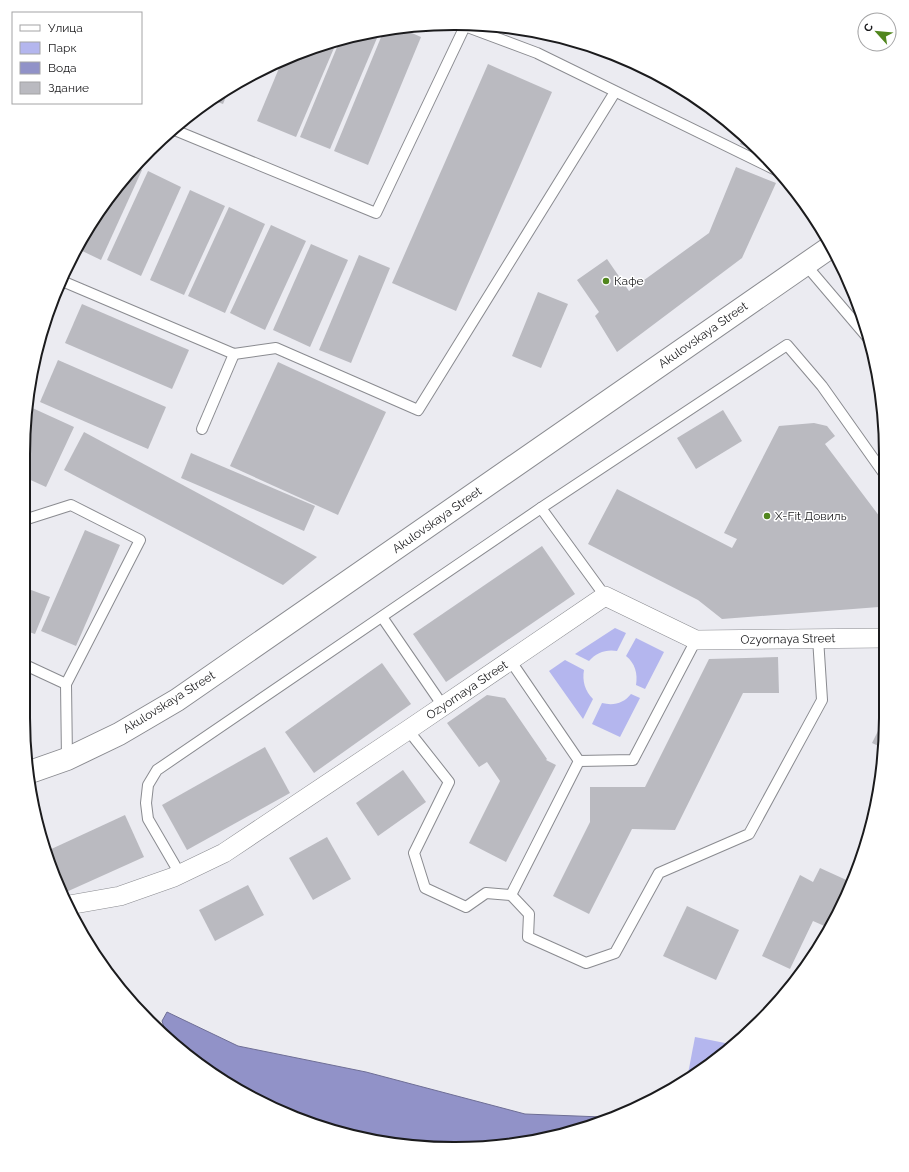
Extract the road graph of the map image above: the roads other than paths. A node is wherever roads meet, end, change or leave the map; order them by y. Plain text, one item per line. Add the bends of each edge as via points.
1 (462, 30) edge
2 (480, 31) edge
3 (615, 92) junction
4 (179, 132) edge
5 (764, 164) edge
6 (826, 250) edge
7 (805, 264) junction
8 (67, 282) edge
9 (859, 328) edge
10 (234, 354) junction
11 (202, 429) dead end
12 (879, 467) edge
13 (541, 508) junction
14 (30, 518) edge
15 (605, 596) junction
16 (382, 617) junction
17 (879, 637) edge
18 (818, 638) junction
19 (696, 640) junction
20 (510, 660) junction
21 (30, 667) edge
22 (66, 684) junction
23 (443, 706) junction
24 (408, 730) junction
25 (67, 759) junction
26 (579, 761) junction
27 (34, 771) edge
28 (180, 874) junction
29 (511, 895) junction
30 (74, 904) edge

1 - 4 lane via 376,213
2 - 3 lane via 537,53
3 - 5 lane
3 - 10 lane via 418,410 276,348
6 - 7 street, Akulovskaya Street
7 - 9 lane
7 - 25 street, Akulovskaya Street via 177,700 119,734
8 - 10 lane
10 - 11 lane
12 - 13 lane via 822,386 787,344
13 - 15 lane
13 - 16 lane
14 - 22 lane via 71,505 140,540
15 - 19 street, Ozyornaya Street
15 - 20 street, Ozyornaya Street
16 - 23 lane
16 - 28 lane via 157,770 148,785 148,819
17 - 18 street, Ozyornaya Street
18 - 19 street, Ozyornaya Street
18 - 29 lane via 822,700 749,834 659,873 615,953 586,963 528,936 529,914
19 - 26 lane via 632,760
20 - 23 street, Ozyornaya Street
20 - 26 lane
21 - 22 lane
22 - 25 lane
23 - 24 street, Ozyornaya Street
24 - 28 street, Ozyornaya Street via 224,853
24 - 29 lane via 448,782 414,852 425,888 466,907 486,893
25 - 27 street, Akulovskaya Street
26 - 29 lane
28 - 30 street, Ozyornaya Street via 120,896

